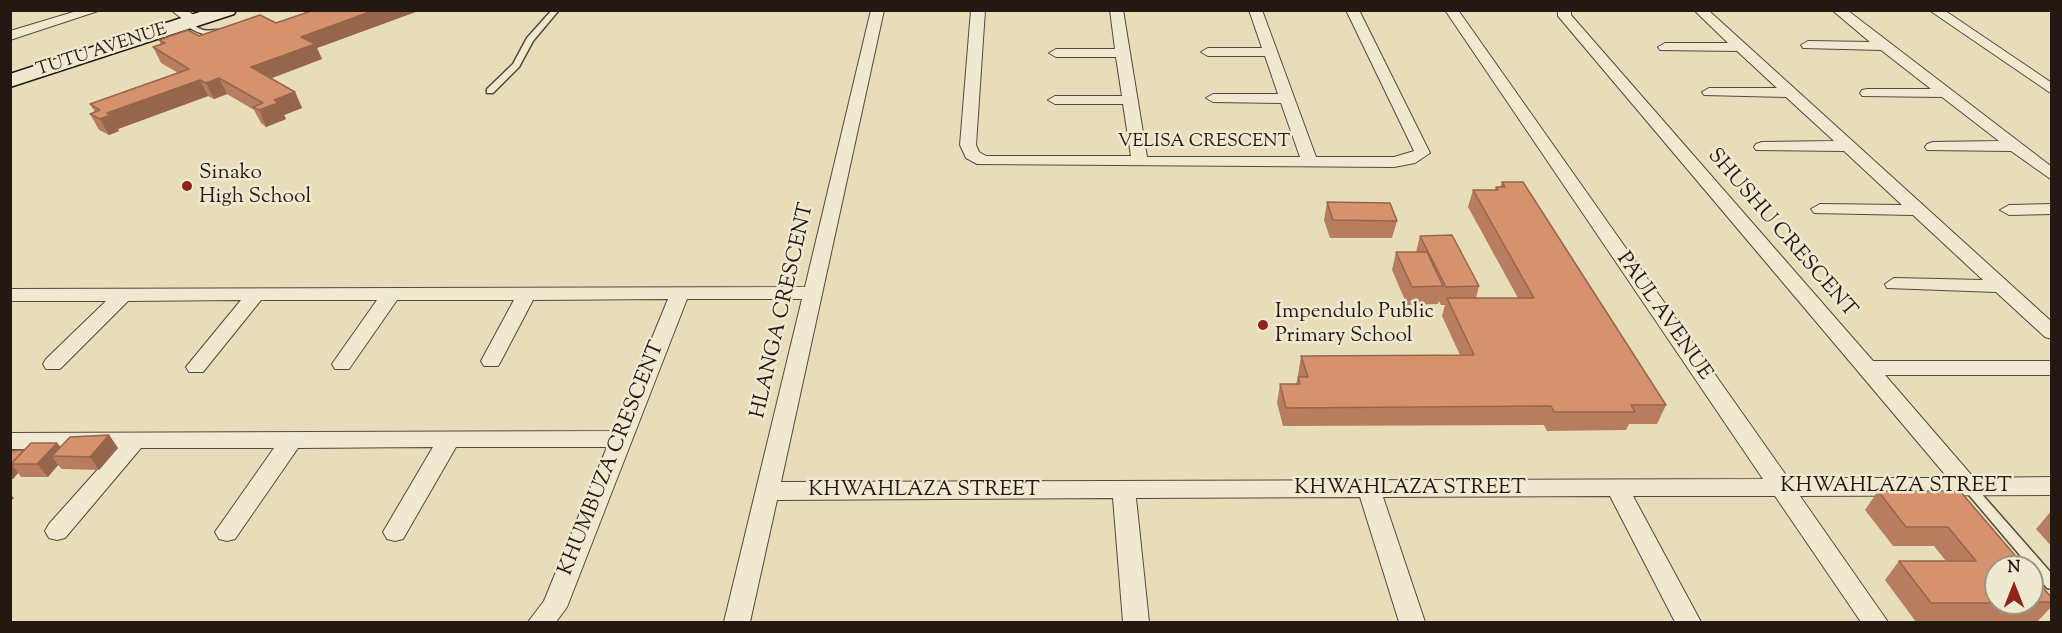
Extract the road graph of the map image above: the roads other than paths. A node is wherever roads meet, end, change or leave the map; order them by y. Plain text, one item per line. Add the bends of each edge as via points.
1 (34, 10) edge
2 (95, 10) edge
3 (556, 10) edge
4 (878, 10) edge
5 (978, 10) edge
6 (1116, 10) edge
7 (1255, 10) edge
8 (1352, 10) edge
9 (1451, 10) edge
10 (1564, 10) edge
11 (1700, 10) edge
12 (1838, 10) edge
13 (1935, 10) edge
14 (186, 18) edge
15 (226, 20) edge
16 (53, 23) junction
17 (10, 36) edge
18 (1808, 45) dead end
19 (1665, 46) dead end
20 (1884, 46) junction
21 (1739, 47) junction
22 (1208, 52) dead end
23 (1271, 52) junction
24 (1056, 53) dead end
25 (1122, 53) junction
26 (10, 81) edge
27 (2052, 90) edge
28 (490, 91) dead end
29 (1708, 92) dead end
30 (1790, 93) junction
31 (1867, 93) dead end
32 (1946, 93) junction
33 (1213, 98) dead end
34 (1288, 99) junction
35 (1055, 100) dead end
36 (1130, 100) junction
37 (1847, 146) junction
38 (2014, 146) junction
39 (1762, 147) dead end
40 (1933, 147) dead end
41 (1140, 162) junction
42 (1310, 162) junction
43 (2052, 175) edge
44 (1820, 209) dead end
45 (2052, 209) edge
46 (1917, 210) junction
47 (2009, 210) dead end
48 (1894, 284) dead end
49 (2000, 286) junction
50 (527, 293) junction
51 (680, 293) junction
52 (812, 293) junction
53 (256, 294) junction
54 (391, 294) junction
55 (10, 295) edge
56 (123, 295) junction
57 (2052, 333) edge
58 (491, 361) dead end
59 (53, 364) dead end
60 (342, 364) dead end
61 (196, 367) dead end
62 (1867, 368) junction
63 (2052, 368) edge
64 (621, 439) junction
65 (292, 440) junction
66 (449, 440) junction
67 (10, 441) edge
68 (135, 441) junction
69 (1968, 486) junction
70 (2052, 486) edge
71 (1782, 487) junction
72 (1617, 488) junction
73 (1369, 489) junction
74 (1124, 490) junction
75 (769, 492) junction
76 (57, 531) dead end
77 (227, 532) dead end
78 (395, 532) dead end
79 (2052, 584) edge
80 (541, 622) edge
81 (737, 622) edge
82 (1136, 622) edge
83 (1412, 622) edge
84 (1688, 622) edge
85 (1875, 622) edge

1 - 16 street
2 - 16 street
3 - 28 lane via 530,40 516,65
4 - 52 street, HLANGA CRESCENT
5 - 41 street, VELISA CRESCENT via 968,145 972,155 993,162
6 - 25 street
7 - 23 street
8 - 42 street, VELISA CRESCENT via 1422,153 1401,161
9 - 71 street, PAUL AVENUE
10 - 62 street, SHUSHU CRESCENT via 1572,26
11 - 21 street
12 - 20 street
13 - 27 street
14 - 15 street, TUTU AVENUE
14 - 26 street, TUTU AVENUE
16 - 17 street
18 - 20 street
19 - 21 street
20 - 32 street
21 - 30 street
22 - 23 street
23 - 34 street
24 - 25 street
25 - 36 street
29 - 30 street
30 - 37 street
31 - 32 street
32 - 38 street
33 - 34 street
34 - 42 street
35 - 36 street
36 - 41 street
37 - 39 street
37 - 46 street
38 - 40 street
38 - 43 street
41 - 42 street, VELISA CRESCENT
44 - 46 street
45 - 47 street
46 - 49 street
48 - 49 street
49 - 57 street
50 - 51 street
50 - 54 street
50 - 58 street
51 - 52 street
51 - 64 street, KHUMBUZA CRESCENT
52 - 75 street, HLANGA CRESCENT
53 - 54 street
53 - 56 street
53 - 61 street
54 - 60 street
55 - 56 street
56 - 59 street
62 - 63 street
62 - 69 street, SHUSHU CRESCENT
64 - 66 street
64 - 80 street, KHUMBUZA CRESCENT via 554,607
65 - 66 street
65 - 68 street
65 - 77 street
66 - 78 street
67 - 68 street
68 - 76 street
69 - 70 street, KHWAHLAZA STREET
69 - 71 street, KHWAHLAZA STREET
69 - 79 lane
71 - 72 street, KHWAHLAZA STREET
71 - 85 street, PAUL AVENUE
72 - 73 street, KHWAHLAZA STREET
72 - 84 street
73 - 74 street, KHWAHLAZA STREET
73 - 83 street
74 - 75 street, KHWAHLAZA STREET
74 - 82 street
75 - 81 street, HLANGA CRESCENT

